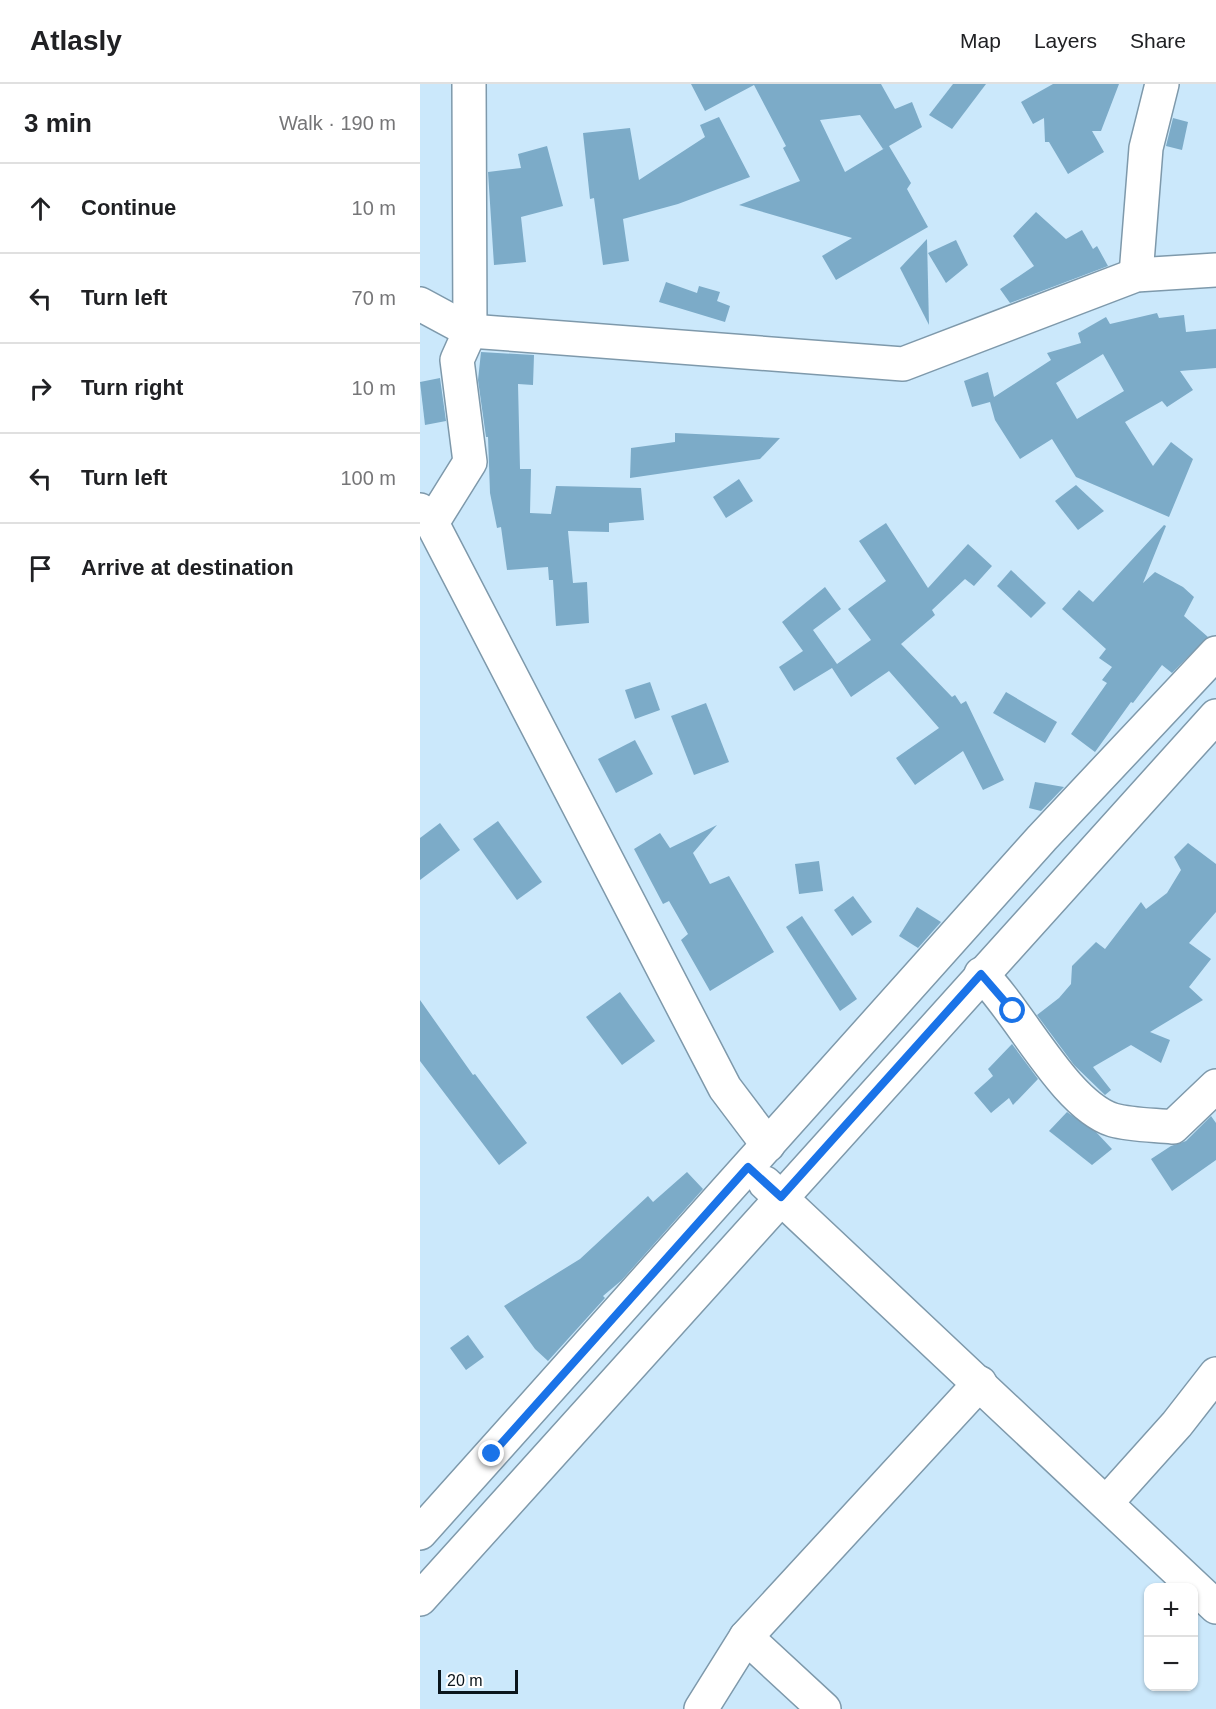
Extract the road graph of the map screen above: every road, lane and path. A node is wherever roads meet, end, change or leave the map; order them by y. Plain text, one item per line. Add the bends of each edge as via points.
1 (469, 84) edge
2 (1162, 84) edge
3 (1216, 270) edge
4 (1136, 275) junction
5 (420, 303) edge
6 (470, 331) junction
7 (426, 516) edge
8 (1216, 652) edge
9 (1216, 716) edge
10 (981, 974) junction
11 (1216, 1086) edge
12 (758, 1156) junction
13 (781, 1197) junction
14 (1216, 1374) edge
15 (980, 1383) junction
16 (1107, 1502) junction
17 (420, 1533) edge
18 (420, 1599) edge
19 (1216, 1607) edge
20 (746, 1637) junction
21 (701, 1709) edge
22 (824, 1709) edge

1 - 6 street
2 - 4 street via 1146,148
3 - 4 street
4 - 6 street via 903,364
5 - 6 street
6 - 7 street via 457,360 470,462
7 - 12 street
8 - 12 street via 1042,838
9 - 10 street
10 - 11 street via 999,992 1043,1057 1093,1110 1114,1120 1173,1127
10 - 13 street
12 - 13 street
12 - 17 street
13 - 15 street
13 - 18 street
14 - 16 street
15 - 16 street
15 - 20 street
16 - 19 street
20 - 21 street
20 - 22 street

